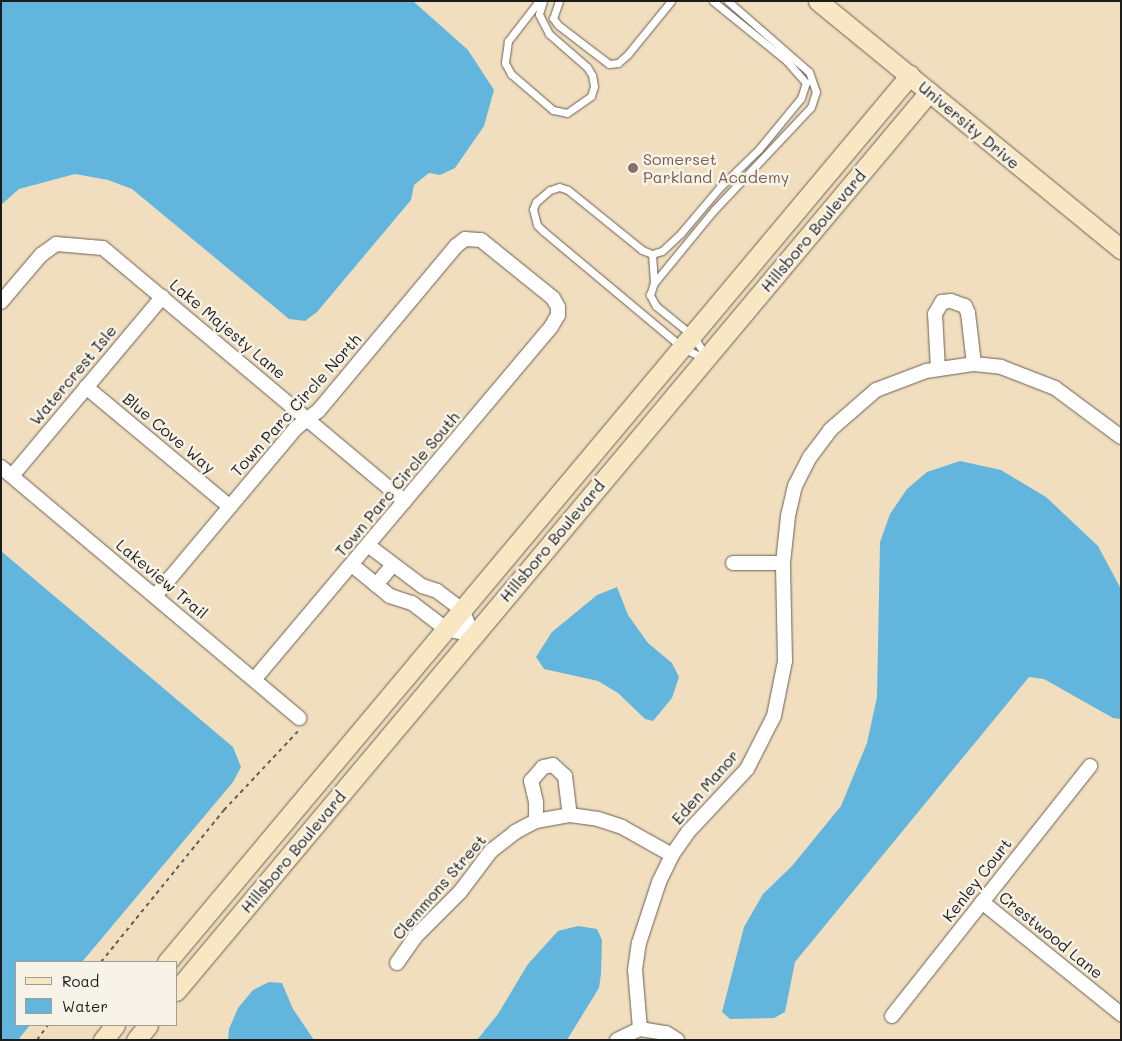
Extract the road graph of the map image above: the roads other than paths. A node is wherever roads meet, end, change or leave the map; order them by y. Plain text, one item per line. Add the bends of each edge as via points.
1 (541, 1) edge
2 (559, 1) edge
3 (671, 1) edge
4 (712, 1) edge
5 (728, 1) edge
6 (818, 1) edge
7 (910, 76) junction
8 (929, 92) junction
9 (465, 239) joint
10 (1121, 249) edge
11 (652, 254) junction
12 (654, 283) junction
13 (162, 297) junction
14 (1, 302) edge
15 (688, 342) junction
16 (707, 359) junction
17 (974, 364) junction
18 (938, 369) junction
19 (86, 386) junction
20 (307, 419) junction
21 (1121, 437) edge
22 (6, 471) edge
23 (405, 501) junction
24 (230, 507) junction
25 (369, 546) junction
26 (733, 563) dead end
27 (783, 563) junction
28 (393, 565) junction
29 (352, 566) junction
30 (376, 585) junction
31 (154, 596) junction
32 (462, 610) junction
33 (446, 629) junction
34 (473, 635) junction
35 (254, 680) junction
36 (300, 718) road end
37 (1090, 766) dead end
38 (570, 815) junction
39 (536, 822) junction
40 (672, 855) junction
41 (982, 902) junction
42 (168, 961) edge
43 (397, 964) dead end
44 (178, 989) edge
45 (1121, 1014) edge
46 (892, 1016) dead end
47 (114, 1026) edge
48 (147, 1026) edge
49 (640, 1030) junction
50 (102, 1040) edge
51 (136, 1040) edge
52 (617, 1040) edge
53 (677, 1040) edge

1 - 1 lane via 508,41 505,63 511,74 553,110 567,113 591,96 592,75 548,34 539,14
2 - 3 lane via 553,18 558,25 609,64 618,63 628,54
4 - 11 lane via 796,69 806,83 805,89 759,149 719,188 682,233 662,251
5 - 12 lane via 804,66 816,92 811,107 714,210
6 - 7 street, University Drive
7 - 8 street, University Drive
7 - 15 street, Hillsboro Boulevard
8 - 10 street, University Drive
8 - 16 street, Hillsboro Boulevard
9 - 20 street, Town Parc Circle North
9 - 23 street, Town Parc Circle South via 481,240 553,298 558,307 551,327
11 - 12 lane
11 - 15 lane via 642,250 568,190 559,187 550,190 533,209 537,225 543,231
12 - 15 lane via 650,295 656,306
13 - 14 street, Lake Majesty Lane via 109,252 96,246 56,244
13 - 19 street, Watercrest Isle
13 - 20 street, Lake Majesty Lane
15 - 16 lane
15 - 16 lane
15 - 32 street, Hillsboro Boulevard
16 - 34 street, Hillsboro Boulevard
17 - 18 street, Eden Manor
17 - 18 street via 965,306 951,301 942,302 935,314
17 - 21 street, Eden Manor via 1001,367 1055,388
18 - 27 street, Eden Manor via 876,390 830,430 810,457 795,486
19 - 22 street, Watercrest Isle
19 - 24 street, Blue Cove Way
20 - 23 street, Lake Majesty Lane
20 - 24 street, Town Parc Circle North
22 - 31 street, Lakeview Trail
23 - 25 street, Town Parc Circle South
24 - 31 street, Town Parc Circle North
25 - 28 street
25 - 29 street, Town Parc Circle South
26 - 27 street
27 - 40 street, Eden Manor via 784,661 774,716 748,769 688,832
28 - 30 street
28 - 32 street
29 - 30 street
29 - 35 street, Town Parc Circle South
30 - 33 street via 390,596 412,603
31 - 35 street, Lakeview Trail
32 - 33 street, Hillsboro Boulevard
32 - 34 street
33 - 34 street
33 - 42 street, Hillsboro Boulevard
34 - 44 street, Hillsboro Boulevard
35 - 36 street, Lakeview Trail
37 - 41 street, Kenley Court
38 - 39 street, Clemmons Street
38 - 39 street via 565,776 553,765 543,767 531,781
38 - 40 street, Clemmons Street via 622,827
39 - 43 street, Clemmons Street via 515,832 490,851 438,917 415,936
40 - 49 street, Eden Manor via 638,943 635,993
41 - 45 street, Crestwood Lane
41 - 46 street, Kenley Court
47 - 50 street
48 - 51 street
49 - 52 street
49 - 53 street via 660,1032

